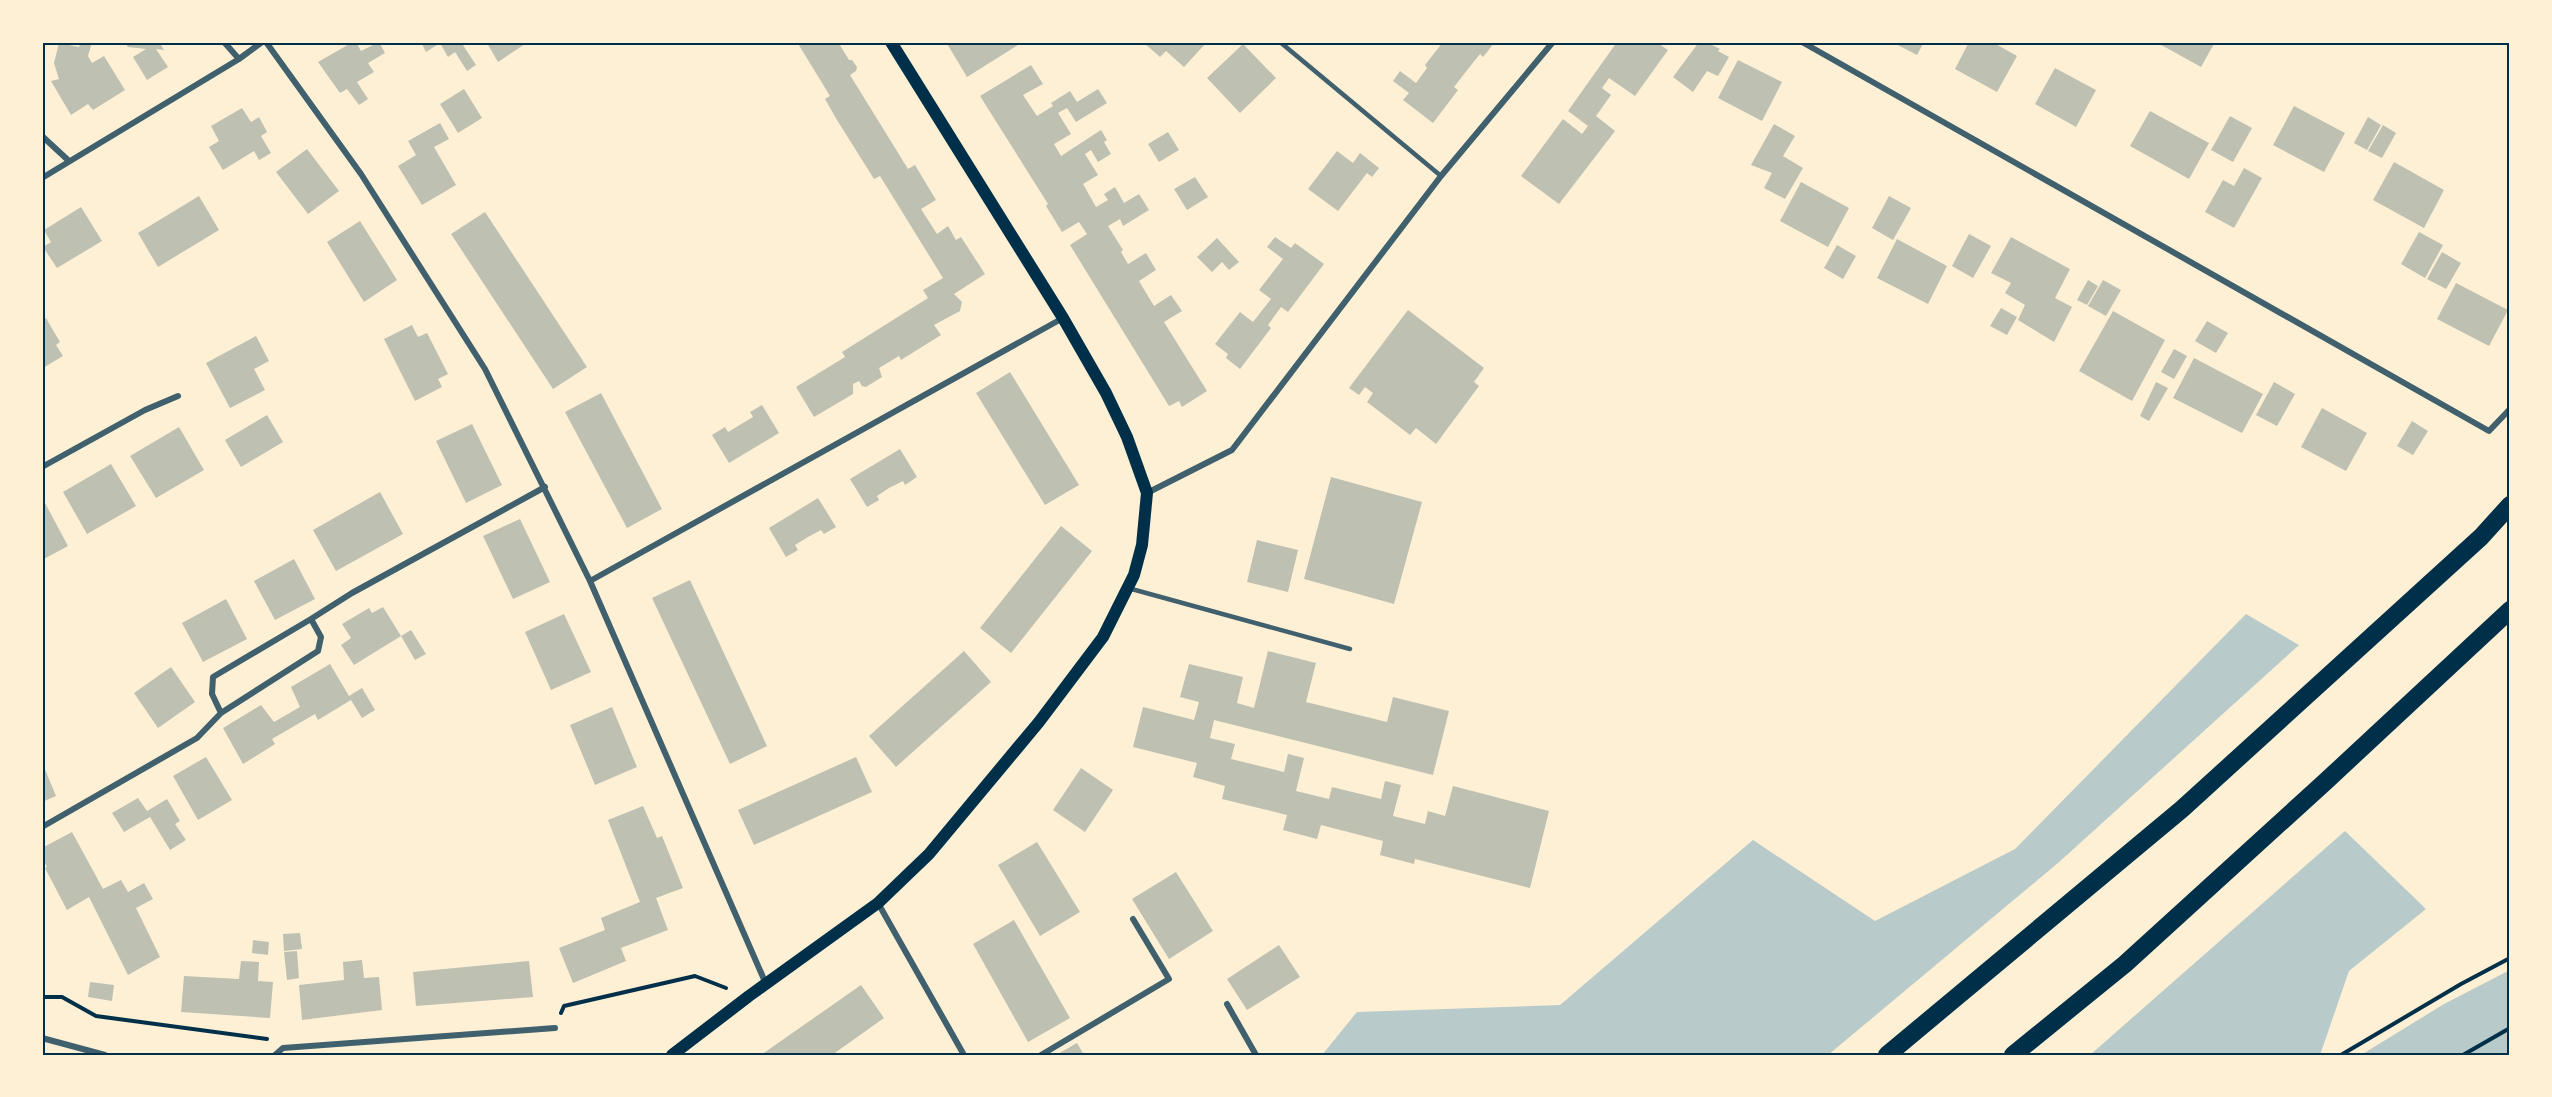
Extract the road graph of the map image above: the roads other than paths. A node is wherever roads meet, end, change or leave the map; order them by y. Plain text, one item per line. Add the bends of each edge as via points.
1 (224, 42) edge
2 (264, 42) edge
3 (891, 42) edge
4 (1280, 42) edge
5 (1553, 42) edge
6 (1802, 42) edge
7 (239, 59) junction
8 (42, 136) edge
9 (69, 161) junction
10 (1441, 176) junction
11 (42, 178) edge
12 (1063, 318) junction
13 (178, 396) dead end
14 (2510, 409) edge
15 (42, 467) edge
16 (545, 487) junction
17 (1147, 493) junction
18 (2510, 505) edge
19 (590, 581) junction
20 (1128, 588) junction
21 (2510, 610) edge
22 (311, 619) junction
23 (1350, 649) dead end
24 (221, 713) junction
25 (42, 827) edge
26 (878, 903) junction
27 (1133, 919) dead end
28 (766, 984) junction
29 (1227, 1004) dead end
30 (555, 1028) road end
31 (42, 1038) edge
32 (105, 1055) edge
33 (275, 1055) edge
34 (672, 1055) edge
35 (964, 1055) edge
36 (1041, 1055) edge
37 (1256, 1055) edge
38 (1887, 1055) edge
39 (2013, 1055) edge

1 - 7 street
2 - 7 street
2 - 16 street via 361,174 485,369
3 - 12 main road
4 - 10 lane
5 - 10 street
6 - 14 street via 2489,431
7 - 9 street
8 - 9 street
9 - 11 street
10 - 17 street via 1232,450
12 - 17 main road via 1119,419
12 - 19 street
13 - 15 street
16 - 19 street
16 - 22 street
17 - 20 main road via 1142,545
18 - 38 highway via 2481,537 2182,809
19 - 28 street
20 - 23 lane
20 - 26 main road via 1103,637 1040,723 929,854
21 - 39 highway via 2125,964
22 - 24 street via 321,637 318,651
22 - 24 street via 213,677 212,694
24 - 25 street via 197,738
26 - 28 main road
26 - 35 street
27 - 36 street via 1169,979
28 - 34 main road
29 - 37 street
30 - 33 street via 284,1048
31 - 32 street

